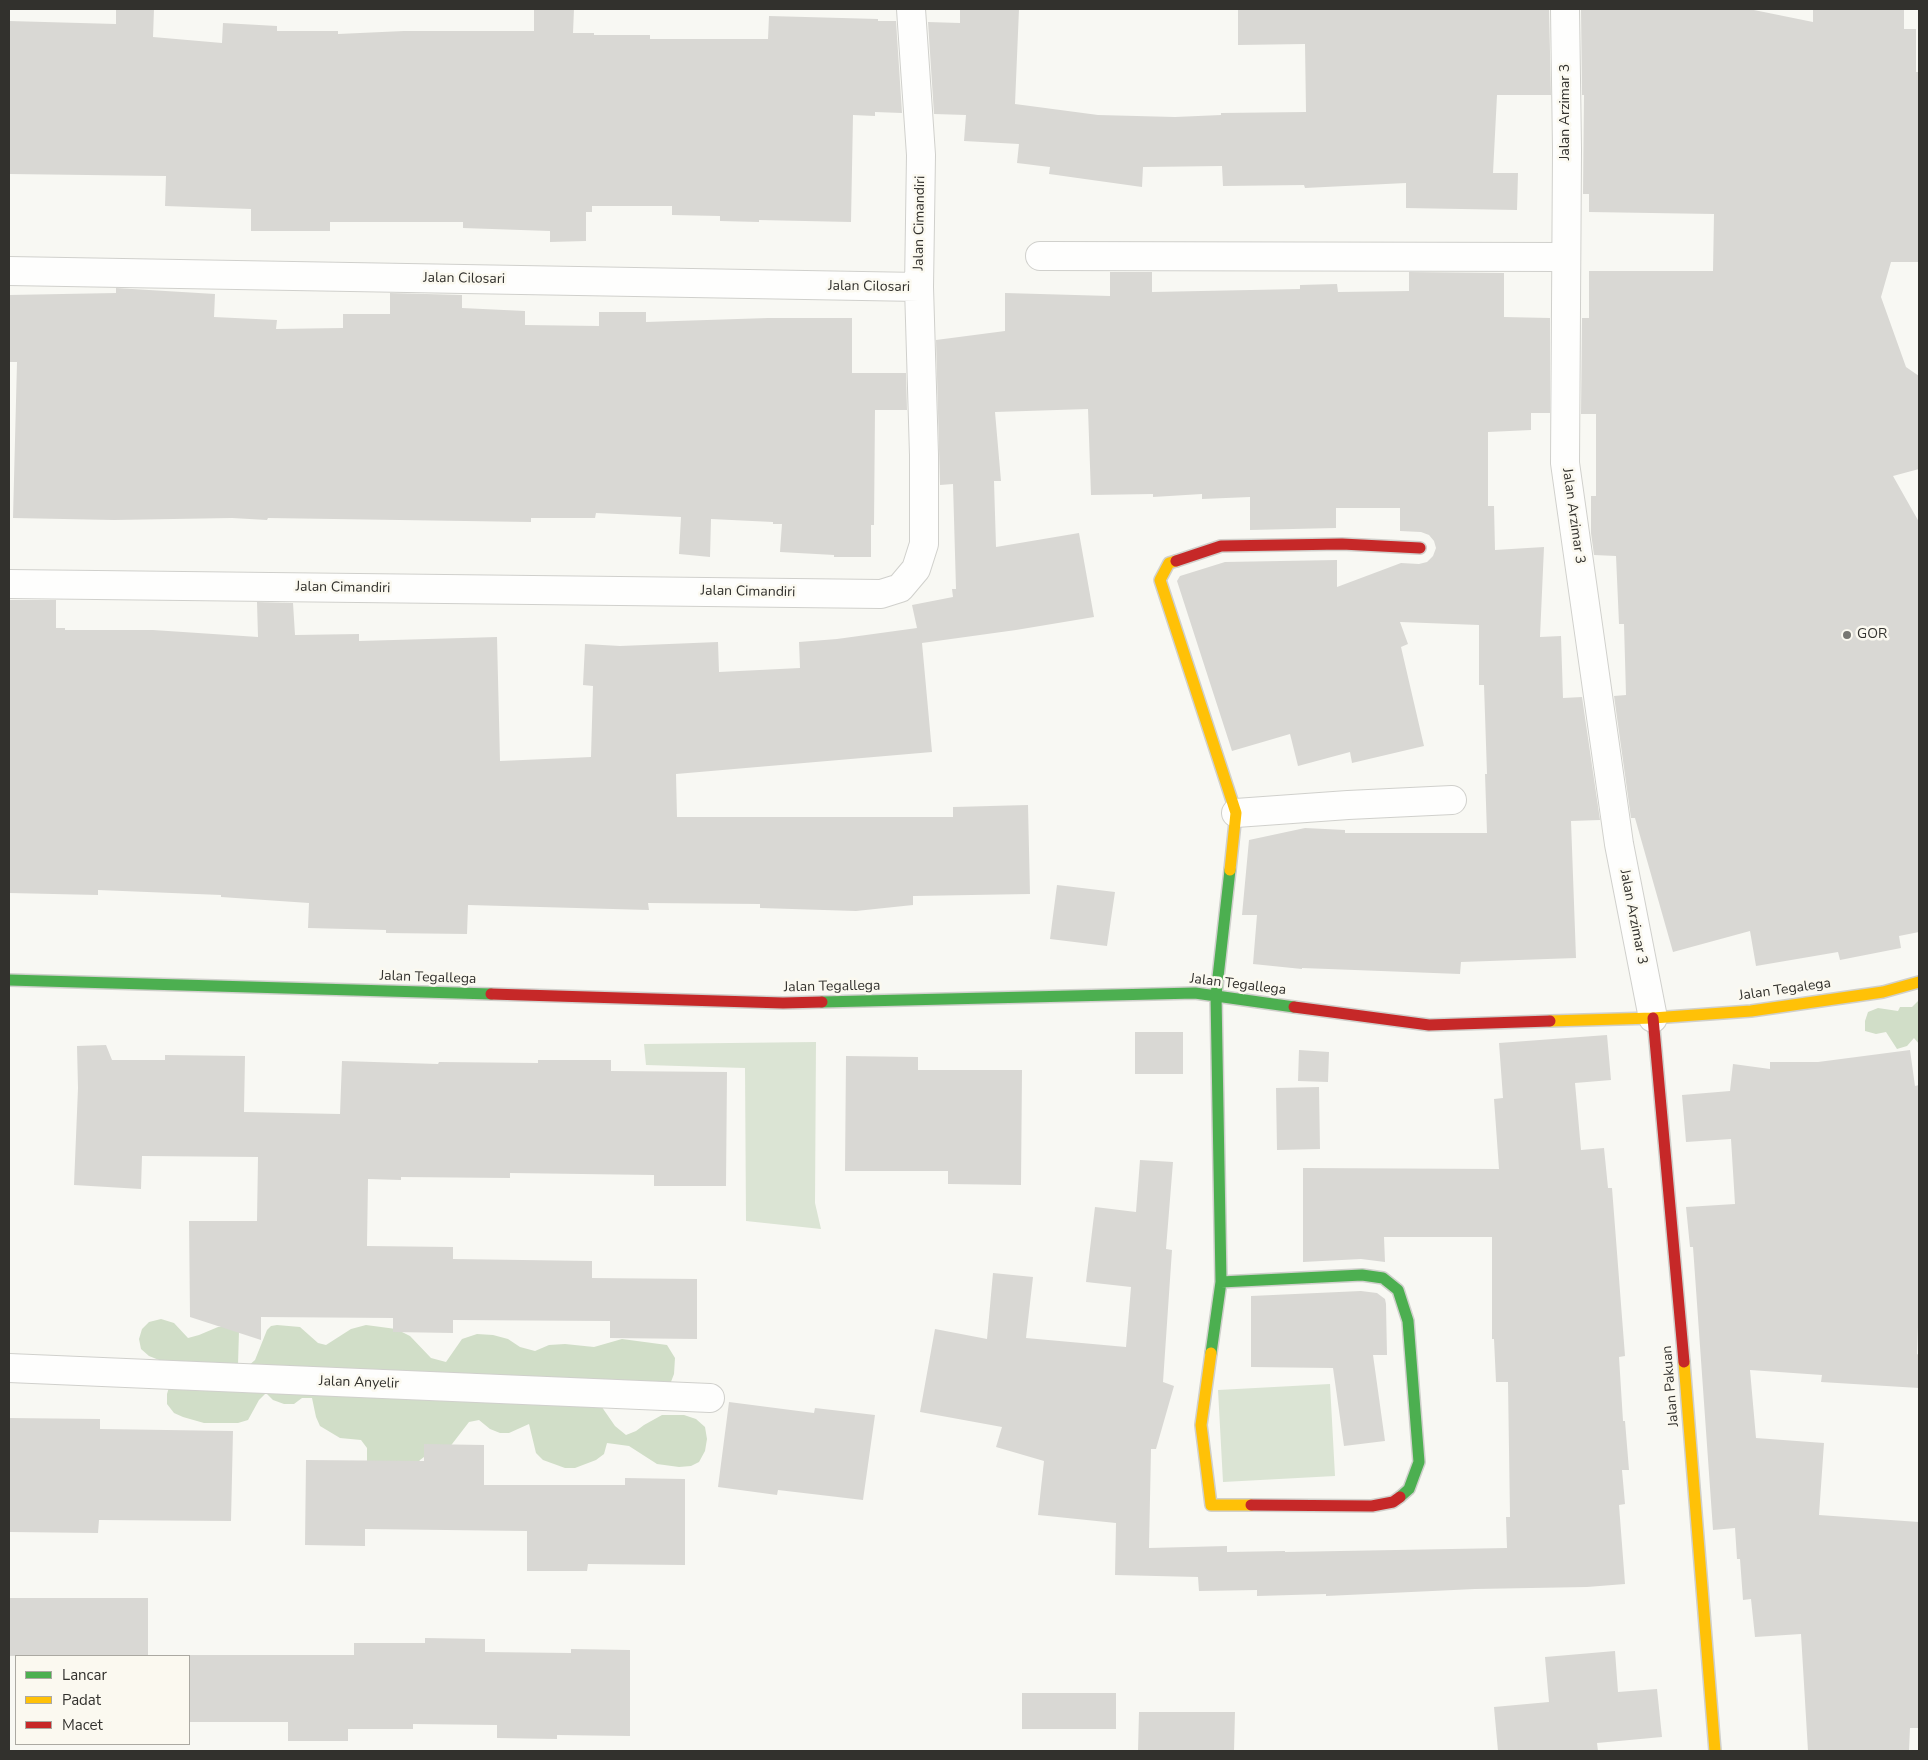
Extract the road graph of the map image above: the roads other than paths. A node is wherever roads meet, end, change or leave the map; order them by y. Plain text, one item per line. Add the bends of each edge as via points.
1 (911, 9) edge
2 (1565, 9) edge
3 (1040, 256) dead end
4 (1566, 257) junction
5 (9, 271) edge
6 (919, 288) junction
7 (1420, 548) dead end
8 (9, 584) edge
9 (1452, 800) dead end
10 (1236, 814) junction
11 (9, 980) edge
12 (1919, 982) edge
13 (1216, 995) junction
14 (1654, 1018) junction
15 (1221, 1282) junction
16 (9, 1368) edge
17 (710, 1398) dead end
18 (1715, 1751) edge

1 - 6 street, Jalan Cimandiri via 921,155
2 - 4 street, Jalan Arzimar 3
3 - 4 street
4 - 14 street, Jalan Arzimar 3 via 1565,463 1619,844
5 - 6 street, Jalan Cilosari
6 - 8 street, Jalan Cimandiri via 924,544 916,569 900,588 881,594
7 - 10 street via 1342,544 1221,546 1169,563 1160,580
9 - 10 street
10 - 13 street
11 - 13 street, Jalan Tegallega via 783,1003 1125,994
12 - 14 street, Jalan Tegalega via 1883,992 1751,1011
13 - 14 street, Jalan Tegallega via 1429,1026
13 - 15 street
14 - 18 street, Jalan Pakuan
15 - 15 street via 1362,1275 1383,1278 1398,1290 1408,1321 1419,1462 1409,1489 1393,1502 1372,1506 1211,1505 1201,1425
16 - 17 street, Jalan Anyelir

